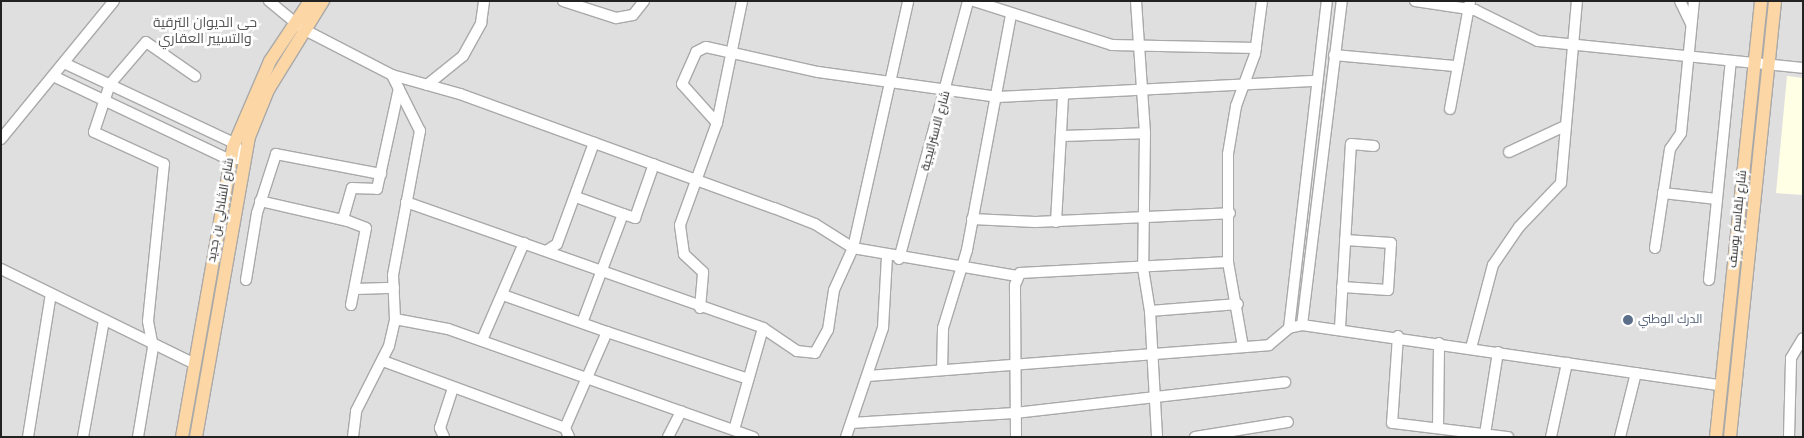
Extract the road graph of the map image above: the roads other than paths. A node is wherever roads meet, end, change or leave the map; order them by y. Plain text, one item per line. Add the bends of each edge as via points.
1 (114, 1) edge
2 (269, 1) edge
3 (310, 1) edge
4 (322, 1) edge
5 (484, 1) edge
6 (563, 1) edge
7 (644, 1) edge
8 (742, 1) edge
9 (908, 1) edge
10 (968, 1) edge
11 (974, 1) edge
12 (1136, 1) edge
13 (1262, 1) edge
14 (1327, 1) edge
15 (1342, 1) edge
16 (1415, 1) edge
17 (1577, 1) edge
18 (1680, 1) edge
19 (1694, 1) edge
20 (1761, 1) edge
21 (1774, 1) edge
22 (1470, 5) edge
23 (1011, 14) junction
24 (1692, 25) junction
25 (299, 26) junction
26 (1571, 45) junction
27 (1138, 48) junction
28 (1256, 48) junction
29 (731, 52) junction
30 (1334, 55) junction
31 (1690, 57) junction
32 (1731, 61) junction
33 (64, 63) junction
34 (1761, 64) junction
35 (1455, 66) junction
36 (1803, 68) edge
37 (392, 75) junction
38 (53, 76) junction
39 (195, 76) dead end
40 (892, 79) junction
41 (1317, 81) junction
42 (110, 84) junction
43 (426, 85) junction
44 (1243, 85) junction
45 (399, 88) junction
46 (948, 88) junction
47 (1142, 92) junction
48 (1063, 96) junction
49 (998, 97) junction
50 (104, 99) junction
51 (1450, 109) dead end
52 (717, 123) junction
53 (1565, 126) junction
54 (1145, 133) junction
55 (1061, 136) junction
56 (1, 139) edge
57 (234, 143) junction
58 (594, 143) junction
59 (1374, 146) dead end
60 (1510, 152) dead end
61 (244, 158) junction
62 (230, 160) junction
63 (654, 164) junction
64 (381, 174) junction
65 (694, 179) junction
66 (1664, 192) junction
67 (576, 197) junction
68 (1717, 199) junction
69 (260, 201) junction
70 (406, 202) junction
71 (1230, 213) junction
72 (623, 214) junction
73 (1145, 216) junction
74 (972, 219) junction
75 (347, 221) junction
76 (1056, 222) junction
77 (1345, 240) junction
78 (524, 243) junction
79 (853, 248) junction
80 (1655, 248) dead end
81 (548, 250) junction
82 (887, 257) junction
83 (899, 259) junction
84 (1228, 262) junction
85 (1143, 268) junction
86 (1, 269) edge
87 (961, 270) junction
88 (601, 272) junction
89 (1016, 276) junction
90 (246, 280) dead end
91 (1709, 280) dead end
92 (1342, 286) junction
93 (394, 288) junction
94 (356, 289) junction
95 (51, 294) junction
96 (503, 295) junction
97 (1238, 304) junction
98 (351, 305) dead end
99 (700, 308) junction
100 (1150, 311) junction
101 (104, 320) junction
102 (395, 320) junction
103 (582, 323) junction
104 (1302, 325) junction
105 (763, 328) junction
106 (1289, 328) junction
107 (1340, 328) junction
108 (607, 332) junction
109 (1398, 336) junction
110 (1803, 338) edge
111 (482, 340) junction
112 (1439, 343) junction
113 (153, 347) junction
114 (1243, 347) junction
115 (1471, 348) junction
116 (1498, 352) junction
117 (1153, 353) junction
118 (383, 361) junction
119 (1567, 363) junction
120 (195, 364) junction
121 (1014, 368) junction
122 (942, 370) junction
123 (1636, 373) junction
124 (868, 376) junction
125 (590, 379) junction
126 (748, 379) junction
127 (1285, 382) dead end
128 (1720, 385) junction
129 (453, 388) junction
130 (1155, 399) junction
131 (681, 411) junction
132 (1015, 413) junction
133 (851, 422) junction
134 (1288, 422) dead end
135 (1438, 428) junction
136 (734, 430) junction
137 (567, 432) edge
138 (1485, 434) junction
139 (28, 437) edge
140 (83, 437) edge
141 (138, 437) edge
142 (182, 437) edge
143 (196, 437) edge
144 (353, 437) edge
145 (444, 437) edge
146 (668, 437) edge
147 (753, 437) edge
148 (846, 437) edge
149 (1016, 437) edge
150 (1156, 437) edge
151 (1195, 437) edge
152 (1508, 437) edge
153 (1551, 437) edge
154 (1620, 437) edge
155 (1716, 437) edge
156 (1730, 437) edge
157 (1790, 437) edge

1 - 33 street
2 - 25 street
3 - 25 main road, شارع الشاذلي بن جديد
4 - 25 main road, شارع الشاذلي بن جديد
5 - 43 street via 481,23 463,56
6 - 7 street via 616,18 633,15
8 - 29 street
9 - 40 street
10 - 46 street, شارع الاستراتيجية
11 - 23 street
12 - 27 street
13 - 28 street
14 - 41 street
15 - 30 street
16 - 22 street
17 - 26 street
18 - 24 street
19 - 24 street
20 - 34 main road, شارع بلقاسم يوسف
21 - 34 main road, شارع بلقاسم يوسف
22 - 26 street via 1528,38
22 - 35 street
23 - 27 street via 1059,32
23 - 49 street
24 - 31 street
25 - 37 street
25 - 57 main road, شارع الشاذلي بن جديد via 256,89
25 - 61 main road, شارع الشاذلي بن جديد via 268,90
26 - 31 street
26 - 53 street
27 - 28 street
27 - 47 street
28 - 44 street
29 - 40 street via 818,72
29 - 52 street
29 - 52 street via 701,48 682,84
30 - 35 street
30 - 104 street
31 - 32 street
31 - 66 street via 1681,133 1670,150
32 - 34 street
32 - 68 street
33 - 38 street
33 - 42 street
34 - 36 street
34 - 128 main road, شارع بلقاسم يوسف
34 - 156 main road, شارع بلقاسم يوسف
35 - 51 street
37 - 43 street
37 - 45 street
38 - 50 street
38 - 56 street
39 - 42 street via 146,42
40 - 46 street
40 - 79 street
41 - 44 street
41 - 106 street
42 - 50 street
42 - 57 street
43 - 58 street
44 - 47 street
44 - 71 street via 1228,154
45 - 64 street
45 - 70 street via 420,131
46 - 49 street
46 - 83 street, شارع الاستراتيجية
47 - 48 street
47 - 54 street
48 - 49 street
48 - 55 street
49 - 74 street
50 - 62 street
50 - 113 street via 94,132 164,164 148,321
52 - 65 street
53 - 60 street
53 - 115 street via 1562,184 1519,227 1493,265
54 - 55 street
54 - 73 street
55 - 76 street
57 - 61 street
57 - 62 main road, شارع الشاذلي بن جديد
58 - 63 street
58 - 67 street
59 - 77 street via 1351,144
61 - 62 street
61 - 143 main road, شارع الشاذلي بن جديد
62 - 120 main road, شارع الشاذلي بن جديد
63 - 65 street
63 - 72 street via 634,218
64 - 69 street via 276,154
64 - 75 street via 377,189 352,188 343,219
65 - 79 street via 815,224
65 - 99 street via 680,225 684,254 703,272
66 - 68 street
66 - 80 street
67 - 72 street
67 - 81 street via 556,244
68 - 91 street
69 - 75 street
69 - 90 street
70 - 78 street
70 - 93 street
71 - 73 street
71 - 84 street
72 - 88 street
73 - 76 street
73 - 85 street
74 - 76 street
74 - 87 street
75 - 94 street via 366,228
77 - 92 street
77 - 92 street via 1391,243 1388,290
78 - 81 street
78 - 96 street
79 - 82 street
79 - 105 street via 834,290 828,330 815,353 798,351
81 - 88 street
82 - 83 street
82 - 124 street via 883,328
83 - 87 street
84 - 85 street
84 - 97 street
85 - 89 street
85 - 100 street
86 - 95 street
87 - 89 street
87 - 122 street via 943,328
88 - 99 street
88 - 103 street
89 - 121 street
92 - 107 street
93 - 94 street
93 - 102 street
94 - 98 street
95 - 101 street
95 - 139 street
96 - 103 street
96 - 111 street
97 - 100 street
97 - 114 street
99 - 105 street
100 - 117 street
101 - 113 street
101 - 140 street
102 - 111 street via 448,329
102 - 118 street
103 - 108 street
104 - 106 street
104 - 107 street
105 - 126 street
106 - 114 street via 1269,345
107 - 109 street
108 - 125 street
108 - 126 street
109 - 112 street
109 - 135 street via 1392,423
110 - 157 street via 1791,358
111 - 125 street
112 - 115 street
112 - 135 street
113 - 120 street
113 - 141 street
114 - 117 street
115 - 116 street
116 - 119 street
116 - 138 street
117 - 121 street
117 - 130 street
118 - 129 street
118 - 144 street via 356,412
119 - 123 street
119 - 153 street
120 - 142 main road, شارع الشاذلي بن جديد
121 - 122 street
121 - 132 street
122 - 124 street
123 - 128 street
123 - 154 street
124 - 133 street
125 - 131 street
125 - 137 street
126 - 136 street
127 - 130 street
128 - 155 main road, شارع بلقاسم يوسف
129 - 137 street
129 - 145 street via 440,428
130 - 132 street
130 - 150 street
131 - 136 street
131 - 146 street
132 - 133 street
132 - 149 street
133 - 148 street
134 - 151 street
135 - 138 street
136 - 147 street
138 - 152 street

